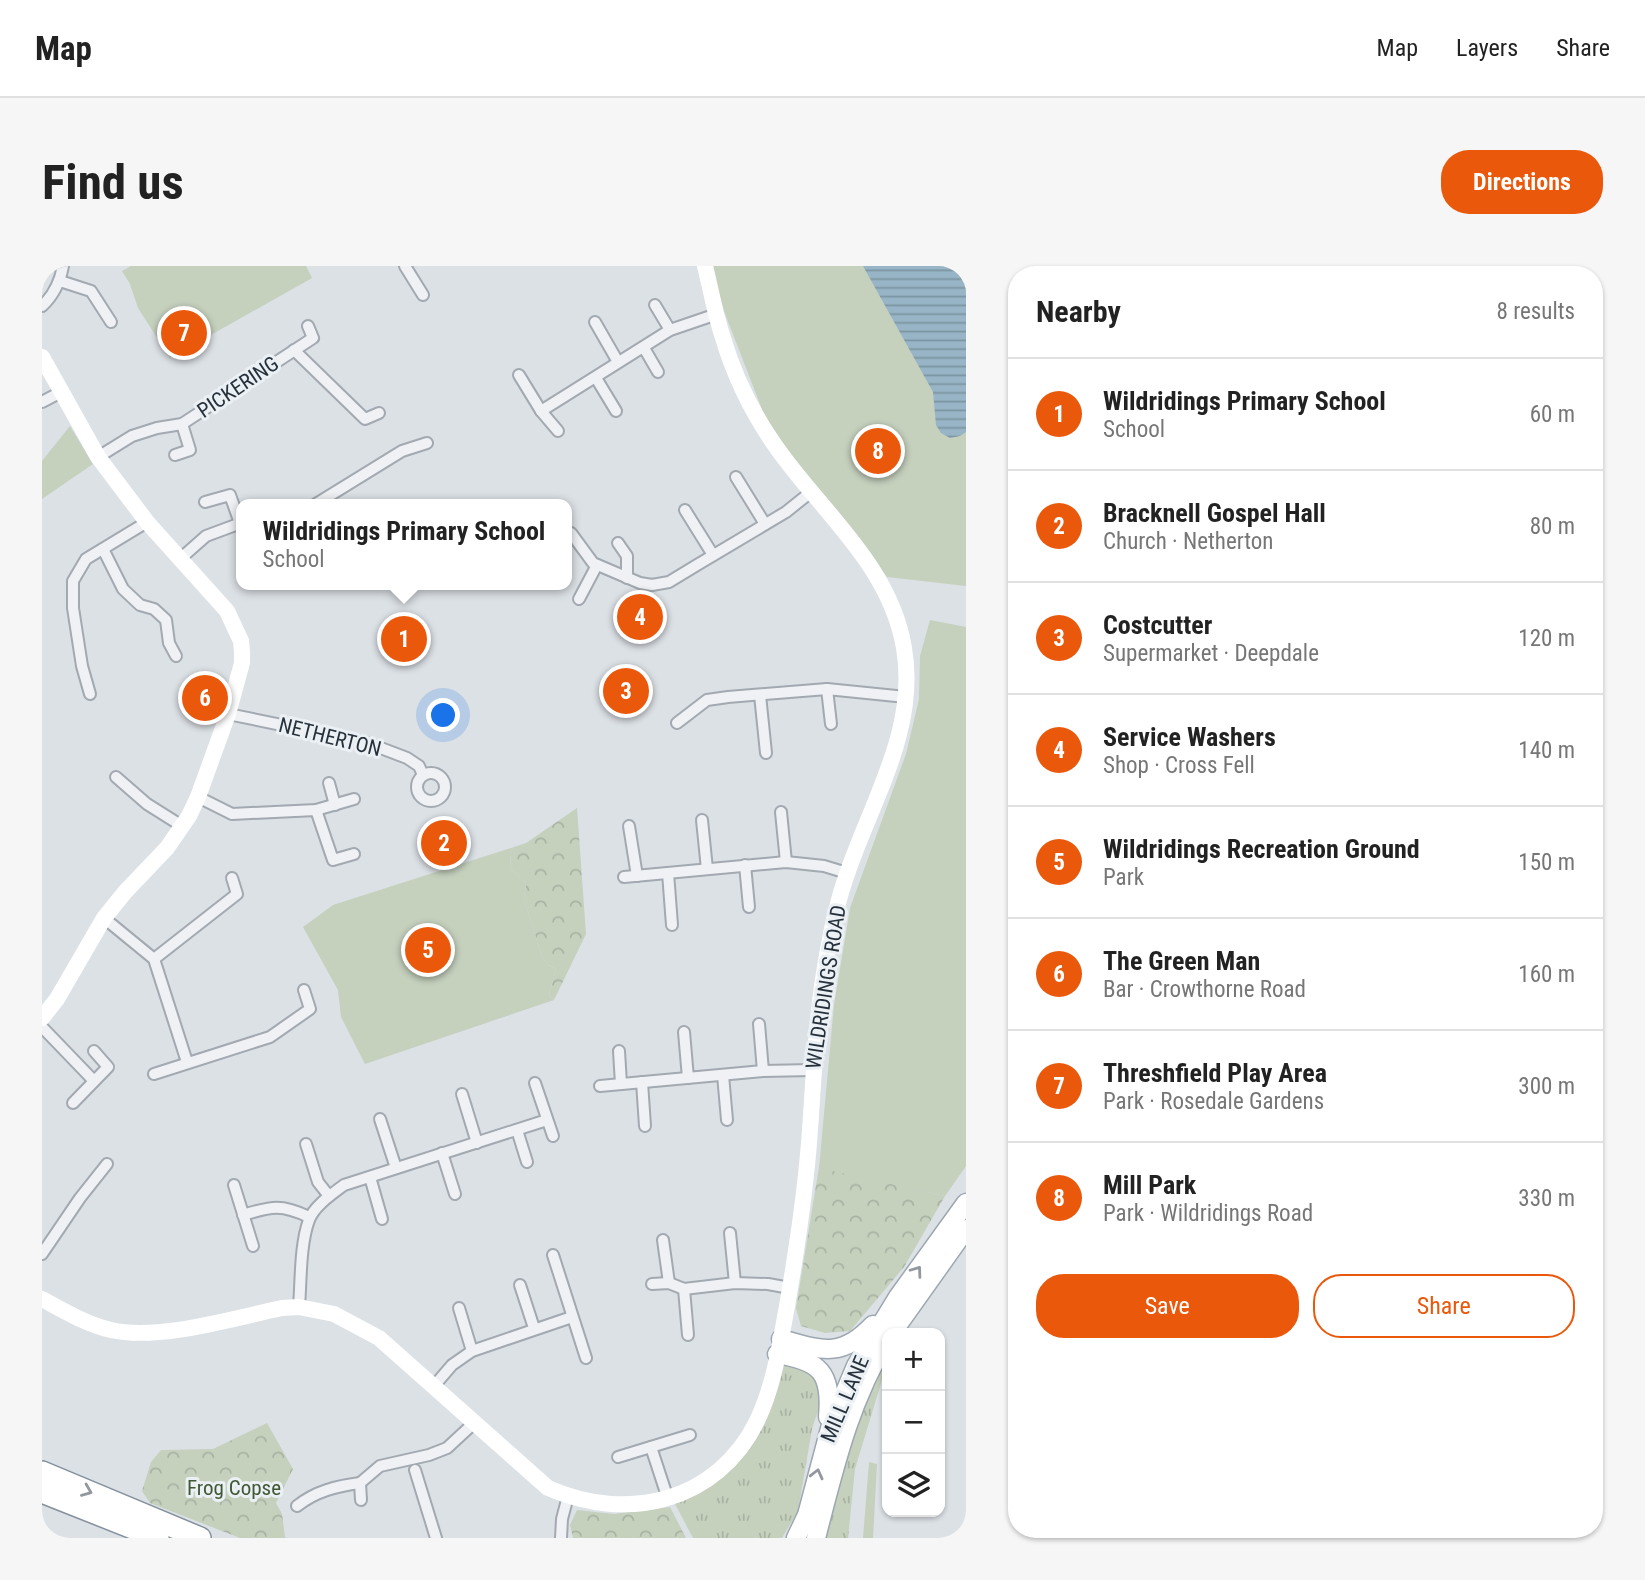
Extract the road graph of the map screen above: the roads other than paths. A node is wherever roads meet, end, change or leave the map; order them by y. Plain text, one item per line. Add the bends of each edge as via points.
1 (63, 266) edge
2 (405, 266) edge
3 (705, 266) edge
4 (60, 281) junction
5 (423, 295) dead end
6 (655, 305) dead end
7 (42, 306) edge
8 (716, 314) junction
9 (111, 322) dead end
10 (595, 322) dead end
11 (308, 326) dead end
12 (670, 330) junction
13 (644, 348) junction
14 (294, 350) junction
15 (42, 357) edge
16 (618, 362) junction
17 (658, 372) dead end
18 (519, 374) dead end
19 (596, 378) junction
20 (61, 392) junction
21 (42, 402) edge
22 (541, 411) junction
23 (616, 411) dead end
24 (379, 413) dead end
25 (182, 424) junction
26 (558, 432) dead end
27 (427, 443) dead end
28 (175, 455) dead end
29 (98, 457) junction
30 (736, 477) dead end
31 (811, 492) junction
32 (324, 499) edge
33 (205, 502) dead end
34 (685, 510) dead end
35 (236, 512) edge
36 (147, 522) junction
37 (765, 524) junction
38 (236, 525) edge
39 (572, 534) edge
40 (618, 543) dead end
41 (103, 549) junction
42 (713, 555) junction
43 (180, 559) junction
44 (597, 565) junction
45 (628, 578) junction
46 (579, 599) dead end
47 (176, 656) dead end
48 (76, 687) dead end
49 (827, 690) junction
50 (760, 695) junction
51 (906, 697) junction
52 (228, 714) junction
53 (677, 723) dead end
54 (831, 724) dead end
55 (766, 753) dead end
56 (423, 775) dead end
57 (116, 777) dead end
58 (328, 783) dead end
59 (198, 797) junction
60 (354, 799) dead end
61 (335, 805) junction
62 (316, 810) junction
63 (781, 812) dead end
64 (702, 820) dead end
65 (629, 826) dead end
66 (182, 827) junction
67 (354, 854) dead end
68 (786, 862) junction
69 (745, 865) junction
70 (707, 869) junction
71 (668, 873) junction
72 (847, 873) junction
73 (637, 876) junction
74 (624, 877) dead end
75 (232, 878) dead end
76 (749, 907) dead end
77 (104, 918) junction
78 (672, 925) dead end
79 (154, 959) junction
80 (304, 990) dead end
81 (42, 1018) edge
82 (759, 1024) dead end
83 (42, 1027) edge
84 (684, 1032) dead end
85 (94, 1051) dead end
86 (619, 1051) dead end
87 (187, 1062) junction
88 (812, 1070) junction
89 (763, 1071) junction
90 (154, 1074) dead end
91 (723, 1075) junction
92 (688, 1078) junction
93 (94, 1081) junction
94 (642, 1082) junction
95 (535, 1083) dead end
96 (621, 1084) junction
97 (600, 1086) dead end
98 (462, 1094) dead end
99 (73, 1104) dead end
100 (380, 1119) dead end
101 (547, 1120) junction
102 (727, 1120) dead end
103 (645, 1126) dead end
104 (517, 1130) junction
105 (553, 1136) dead end
106 (477, 1143) junction
107 (306, 1144) dead end
108 (442, 1153) junction
109 (527, 1163) dead end
110 (107, 1164) dead end
111 (396, 1168) junction
112 (370, 1177) junction
113 (234, 1185) dead end
114 (455, 1194) dead end
115 (329, 1196) junction
116 (966, 1203) edge
117 (243, 1215) junction
118 (309, 1217) junction
119 (382, 1219) dead end
120 (966, 1228) edge
121 (730, 1233) dead end
122 (663, 1240) dead end
123 (253, 1246) dead end
124 (42, 1254) edge
125 (552, 1255) dead end
126 (669, 1283) junction
127 (736, 1283) junction
128 (520, 1284) dead end
129 (652, 1284) dead end
130 (790, 1288) junction
131 (684, 1289) junction
132 (898, 1297) junction
133 (42, 1299) edge
134 (299, 1307) junction
135 (458, 1308) dead end
136 (572, 1317) junction
137 (534, 1328) junction
138 (896, 1328) edge
139 (688, 1335) dead end
140 (779, 1347) junction
141 (882, 1349) edge
142 (472, 1351) junction
143 (586, 1358) dead end
144 (434, 1386) junction
145 (474, 1423) junction
146 (690, 1436) dead end
147 (825, 1445) junction
148 (651, 1447) junction
149 (618, 1457) dead end
150 (415, 1470) dead end
151 (42, 1472) edge
152 (360, 1483) junction
153 (42, 1492) edge
154 (568, 1496) junction
155 (668, 1499) junction
156 (361, 1500) dead end
157 (297, 1506) dead end
158 (127, 1525) edge
159 (158, 1538) edge
160 (200, 1538) edge
161 (436, 1538) edge
162 (561, 1538) edge
163 (796, 1538) edge
164 (816, 1538) edge

1 - 4 street
2 - 5 street
3 - 8 street, WILDRIDINGS ROAD
4 - 7 street
4 - 9 street via 91,291
6 - 12 street
8 - 12 street
8 - 31 street, WILDRIDINGS ROAD via 747,397 775,445
10 - 16 street
11 - 14 street, PICKERING via 313,338
12 - 13 street
13 - 16 street
13 - 17 street
14 - 24 street, PICKERING via 365,419
14 - 25 street, PICKERING
15 - 20 street
16 - 19 street
18 - 22 street
19 - 22 street
19 - 23 street
20 - 21 street
20 - 29 street
22 - 26 street
25 - 28 street, PICKERING via 190,450
25 - 29 street, PICKERING via 132,436
27 - 32 street via 402,451
29 - 36 street
30 - 37 street
31 - 37 street
31 - 51 street, WILDRIDINGS ROAD via 874,569 891,603 904,648
33 - 35 street via 230,495
34 - 42 street
36 - 41 street
36 - 43 street
37 - 42 street
38 - 43 street via 206,536
39 - 44 street
40 - 45 street via 627,556
41 - 47 street via 123,589 166,620
41 - 48 street via 86,559 73,581 73,608 89,689
42 - 45 street via 669,582 652,585
43 - 52 street via 227,611 241,641 242,663
44 - 45 street
44 - 46 street
49 - 50 street
49 - 51 street
49 - 54 street
50 - 53 street via 707,700
50 - 55 street
51 - 72 street, WILDRIDINGS ROAD via 895,750
52 - 56 street, NETHERTON via 365,742 407,758
52 - 59 street
57 - 66 street
58 - 61 street
59 - 62 street via 232,814
59 - 66 street
60 - 61 street
61 - 62 street
62 - 67 street via 333,859
63 - 68 street
64 - 70 street
65 - 73 street
66 - 77 street
68 - 69 street
68 - 72 street
69 - 70 street
69 - 76 street
70 - 71 street
71 - 73 street
71 - 78 street
72 - 88 street, WILDRIDINGS ROAD via 826,962
73 - 74 street
75 - 79 street via 237,894
77 - 79 street
77 - 81 street
79 - 87 street
80 - 87 street via 310,1009 270,1037
82 - 89 street
83 - 93 street
84 - 92 street
85 - 93 street via 108,1067
86 - 96 street
87 - 90 street
88 - 89 street
88 - 130 street, WILDRIDINGS ROAD via 803,1201
89 - 91 street
91 - 92 street
91 - 102 street
92 - 94 street
93 - 99 street
94 - 96 street
94 - 103 street
95 - 101 street
96 - 97 street
98 - 106 street
100 - 111 street
101 - 104 street
101 - 105 street
104 - 106 street
104 - 109 street
106 - 108 street
107 - 115 street via 318,1182
108 - 111 street
108 - 114 street
110 - 124 street
111 - 112 street
112 - 115 street via 344,1185
112 - 119 street
113 - 117 street
115 - 118 street
132 -> 116 main road, MILL LANE
117 - 118 street via 273,1206
117 - 123 street
118 - 134 street
120 - 138 main road
121 - 127 street
122 - 126 street
125 - 136 street
126 - 129 street
126 - 131 street
127 - 130 street
127 - 131 street
128 - 137 street
130 - 140 street, WILDRIDINGS ROAD
131 - 139 street
132 - 140 main road via 848,1346 822,1350
132 - 147 main road, MILL LANE via 845,1388
133 - 134 street, WILDRIDINGS ROAD via 97,1326 134,1333
134 - 144 street, WILDRIDINGS ROAD via 334,1314 379,1338
135 - 142 street
136 - 137 street
136 - 143 street
137 - 142 street
140 - 147 main road via 811,1362 824,1375 829,1401
140 - 155 street, WILDRIDINGS ROAD via 759,1416 742,1446 710,1477
141 - 164 main road, MILL LANE via 848,1418
142 - 144 street
144 - 145 street, WILDRIDINGS ROAD
145 - 152 street via 447,1448 380,1466
145 - 154 street, WILDRIDINGS ROAD via 548,1488
146 - 148 street
163 -> 147 main road, MILL LANE via 807,1515
148 - 149 street
148 - 155 street
150 - 161 street
151 -> 158 highway
152 - 156 street
152 - 157 street via 317,1493
153 - 158 highway
154 - 155 street, WILDRIDINGS ROAD via 627,1505
154 - 162 street
158 - 159 highway
158 - 160 highway

